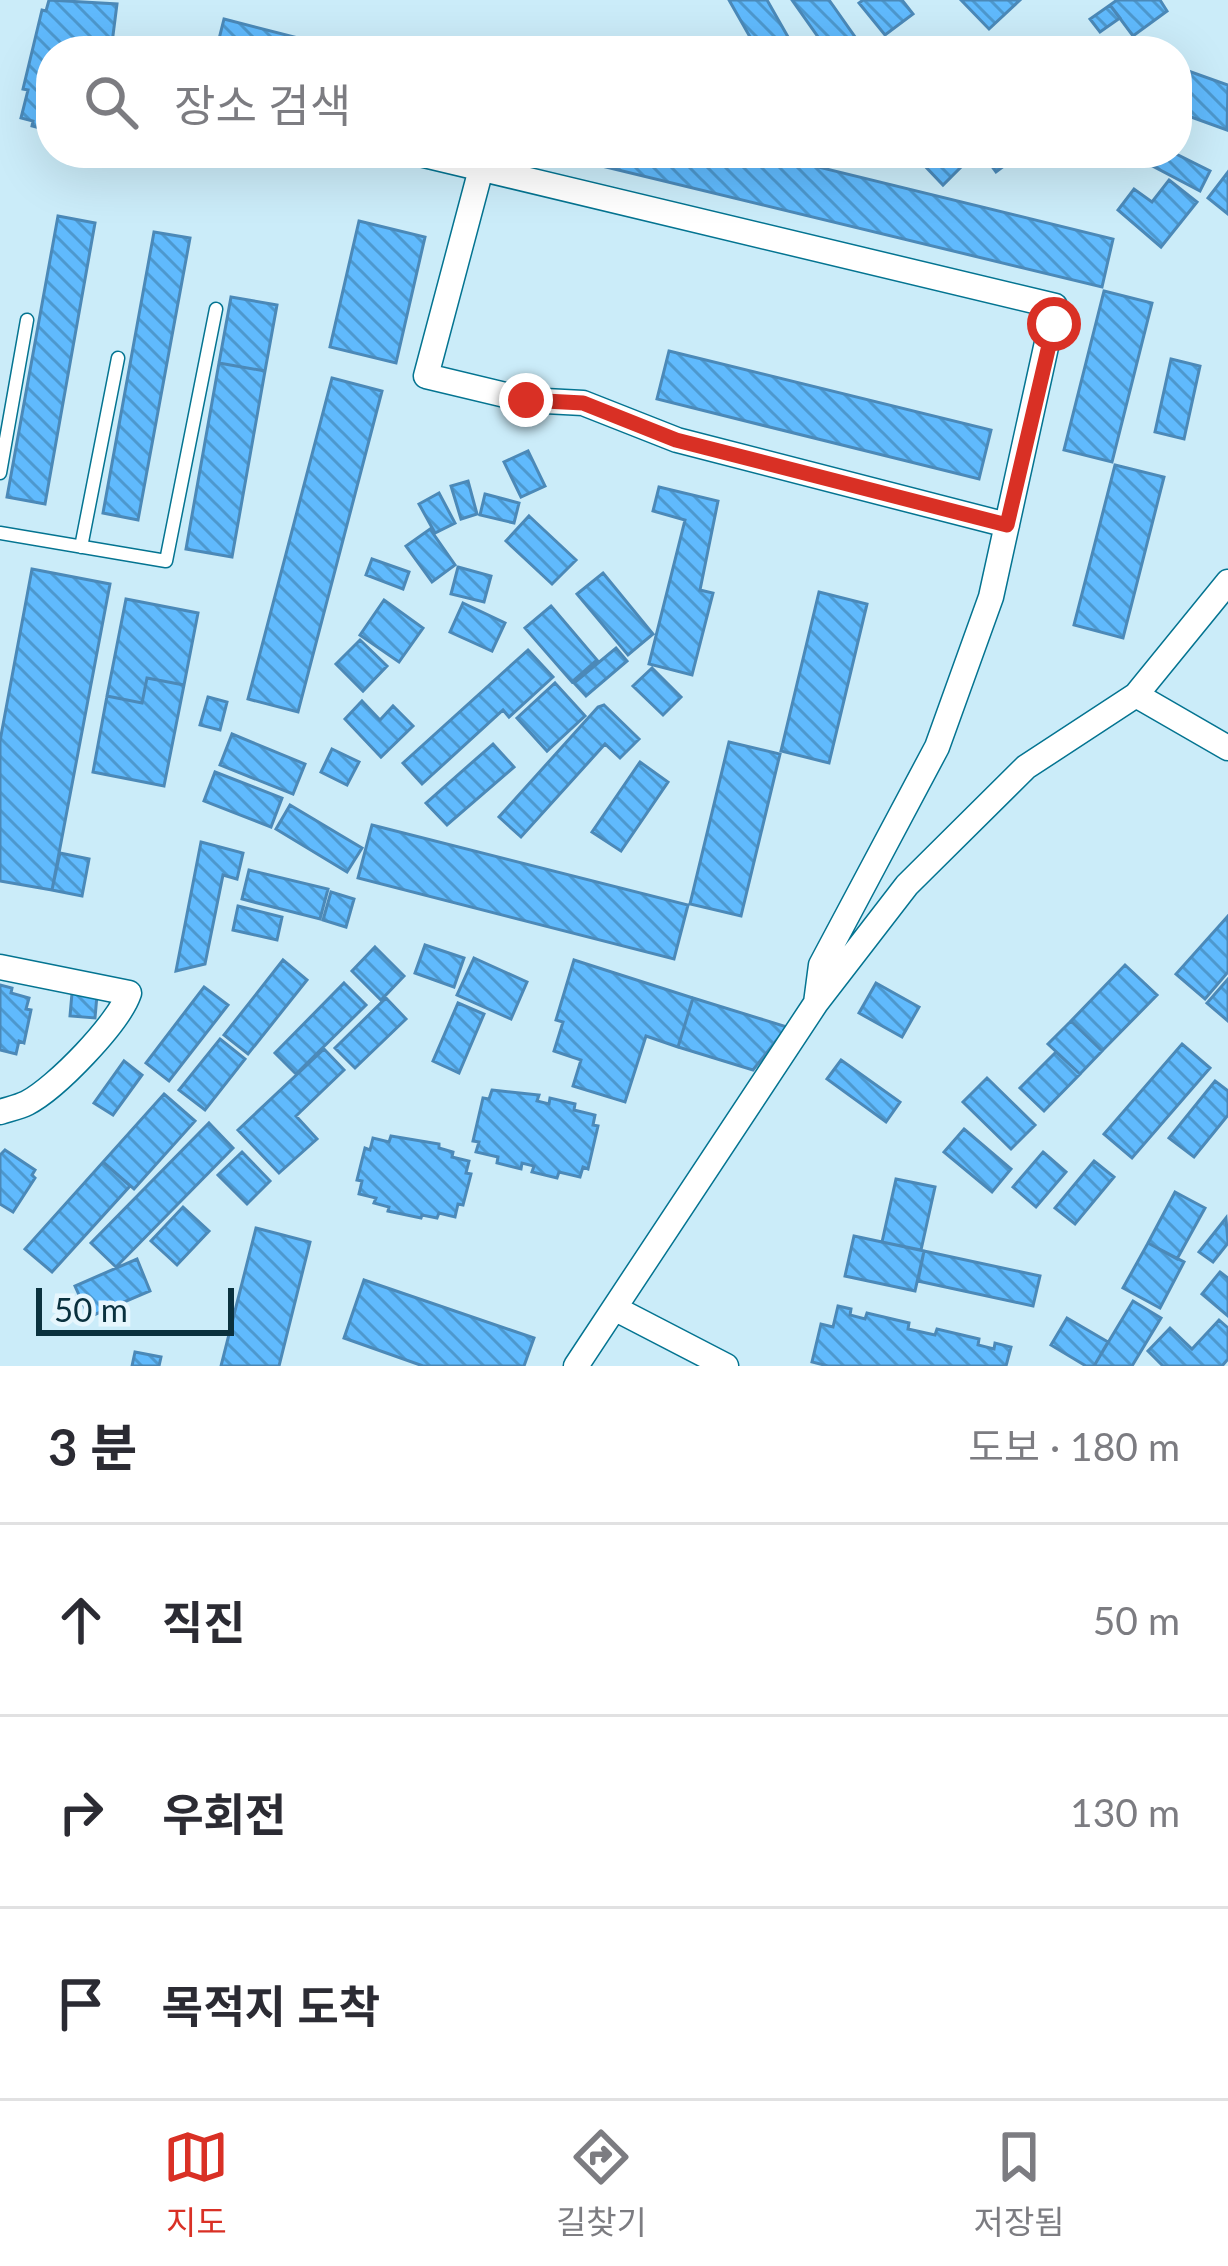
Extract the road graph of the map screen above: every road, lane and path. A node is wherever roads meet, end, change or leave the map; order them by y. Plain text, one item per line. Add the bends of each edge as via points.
1 (477, 168) edge
2 (481, 169) junction
3 (216, 309) dead end
4 (27, 320) dead end
5 (118, 358) dead end
6 (0, 473) edge
7 (1007, 525) junction
8 (0, 533) edge
9 (81, 547) junction
10 (1228, 583) edge
11 (1136, 695) junction
12 (1228, 748) edge
13 (0, 967) edge
14 (816, 1003) junction
15 (0, 1112) edge
16 (616, 1309) junction
17 (577, 1366) edge
18 (726, 1366) edge

1 - 2 street
2 - 7 street via 1055,306
2 - 7 street via 426,376 526,400 583,403 676,440
3 - 9 lane via 166,561
4 - 6 lane
5 - 9 lane
7 - 14 street via 991,597 937,747 821,965
8 - 9 lane
10 - 11 street
11 - 12 street
11 - 14 street via 1026,766 907,885
13 - 15 street via 129,993 78,1061 29,1102
14 - 16 street
16 - 17 street
16 - 18 street

